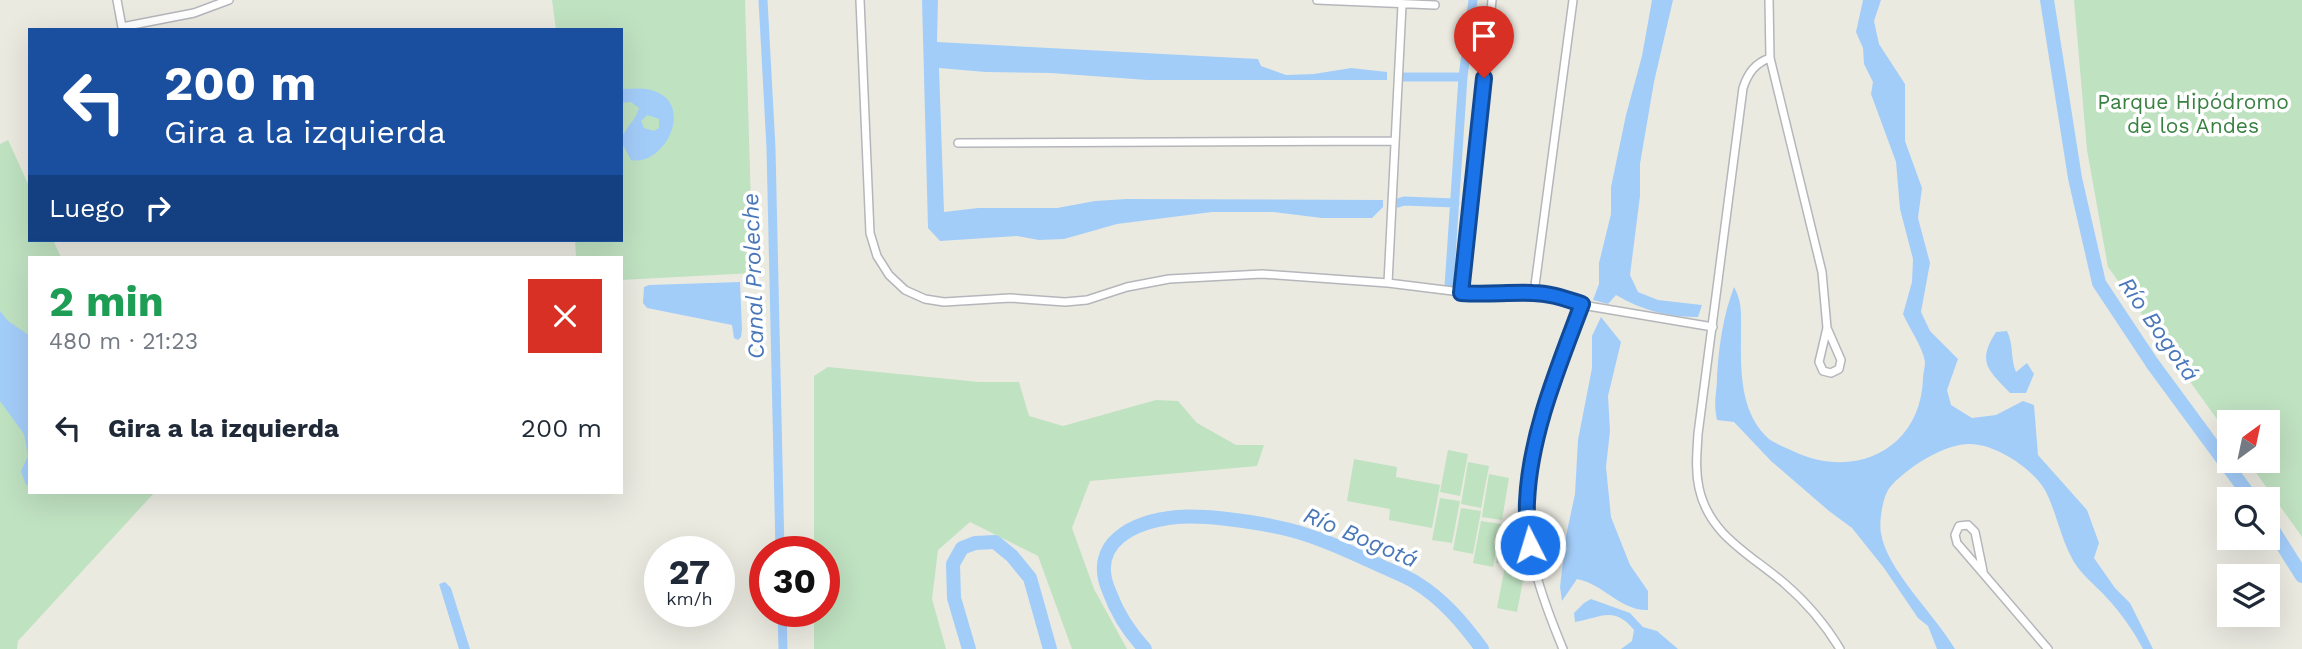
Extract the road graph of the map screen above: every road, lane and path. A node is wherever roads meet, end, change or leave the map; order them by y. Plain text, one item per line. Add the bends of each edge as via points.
1 (117, 0) edge
2 (229, 0) edge
3 (860, 0) edge
4 (1317, 0) edge
5 (1492, 0) edge
6 (1573, 0) edge
7 (1769, 0) edge
8 (1402, 5) junction
9 (1435, 5) dead end
10 (1770, 58) junction
11 (1395, 141) junction
12 (958, 143) dead end
13 (1388, 283) junction
14 (1461, 293) junction
15 (1534, 293) junction
16 (1582, 304) junction
17 (1713, 327) junction
18 (1827, 328) junction
19 (1983, 571) junction
20 (1563, 649) edge
21 (1840, 649) edge
22 (2048, 649) edge

1 - 2 street via 121,27 194,13
3 - 13 street via 870,233 877,256 905,290 944,302 1010,298 1065,302 1169,279 1220,275
4 - 8 street
5 - 14 street
6 - 15 street
7 - 10 street
8 - 9 street
8 - 11 street
10 - 17 street via 1753,68 1743,88
10 - 18 street via 1822,272
11 - 12 street
11 - 13 street
13 - 14 street
14 - 15 street
15 - 16 street
16 - 17 street
16 - 20 street via 1540,427 1527,505 1538,584
17 - 21 street via 1696,470 1706,508 1731,543 1801,598
18 - 18 street via 1819,362 1831,373 1839,369 1841,360
19 - 19 street via 1975,532 1968,525 1959,526 1957,543
19 - 22 street

